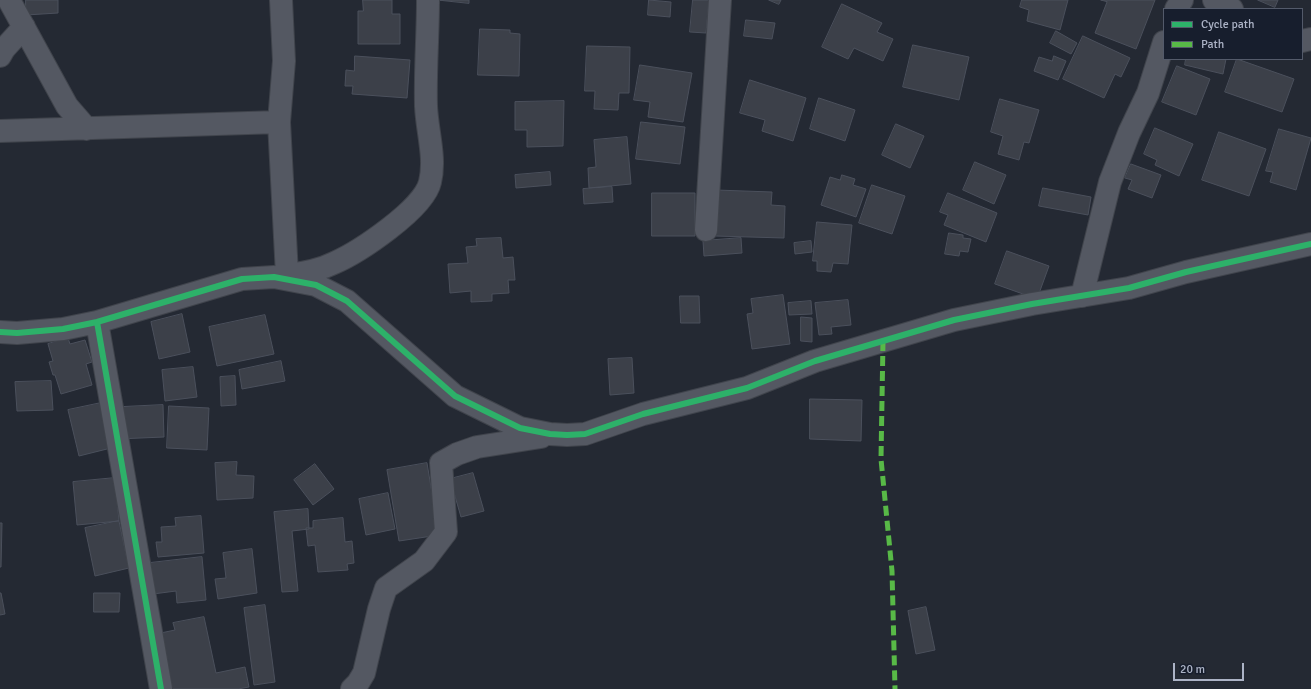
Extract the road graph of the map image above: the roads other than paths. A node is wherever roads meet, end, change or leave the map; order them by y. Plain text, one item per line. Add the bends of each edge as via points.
1 (9, 0) edge
2 (281, 0) edge
3 (428, 0) edge
4 (720, 0) edge
5 (1214, 0) edge
6 (1230, 8) edge
7 (24, 27) junction
8 (1163, 45) edge
9 (0, 56) edge
10 (279, 122) junction
11 (86, 129) junction
12 (0, 131) edge
13 (706, 230) dead end
14 (1311, 244) edge
15 (281, 276) junction
16 (1082, 296) junction
17 (97, 322) junction
18 (0, 332) edge
19 (550, 434) junction
20 (161, 689) edge
21 (352, 689) edge

1 - 7 street
2 - 10 street via 284,60
3 - 15 street via 426,106 431,164 430,182 425,194 409,213 347,257 306,273
4 - 13 street
5 - 6 street
7 - 9 street
7 - 11 street via 67,106
8 - 16 street via 1148,93 1110,182
10 - 11 street
10 - 15 street
11 - 12 street
14 - 16 street via 1186,272 1129,288
15 - 17 street via 242,279
15 - 19 street via 316,285 347,301 455,396 520,428
16 - 19 street via 954,320 815,361 747,388 643,414 586,434
17 - 18 street via 63,329
17 - 20 street
19 - 21 street via 532,439 477,446 441,463 446,532 424,561 386,588 364,673

